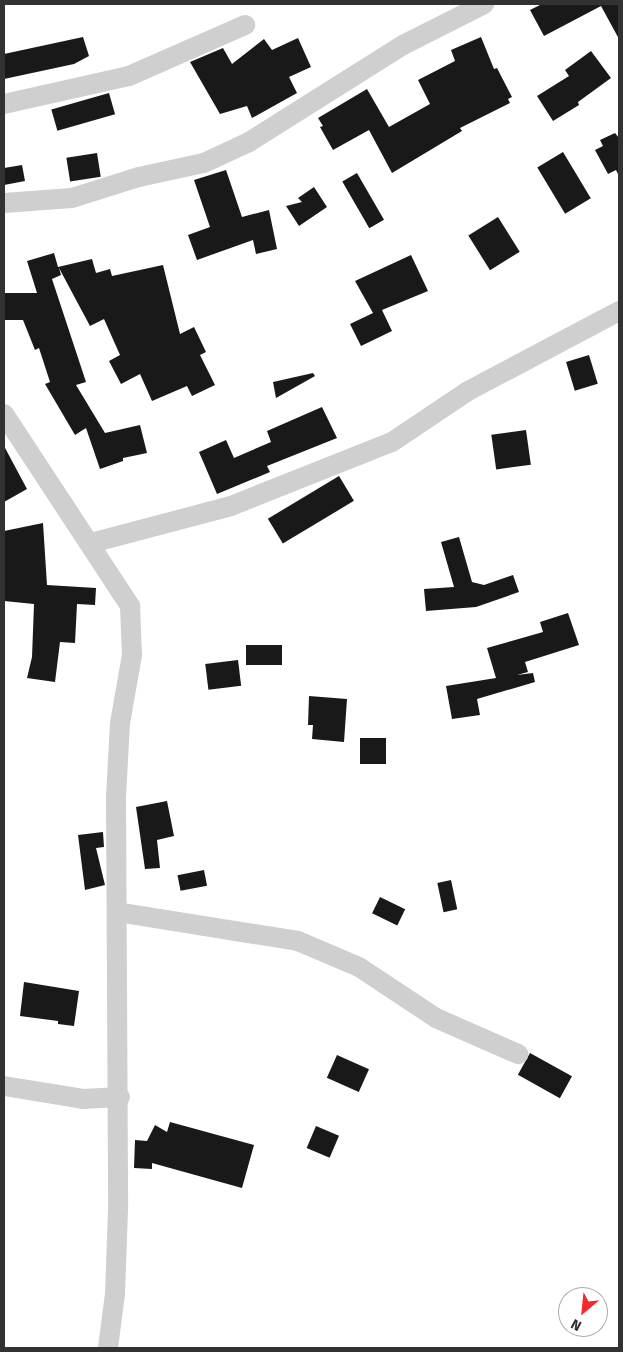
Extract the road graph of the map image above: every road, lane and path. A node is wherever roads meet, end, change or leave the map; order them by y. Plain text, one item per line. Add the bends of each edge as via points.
1 (484, 4) edge
2 (245, 25) dead end
3 (4, 104) edge
4 (4, 204) edge
5 (619, 311) edge
6 (4, 414) edge
7 (91, 543) junction
8 (117, 912) junction
9 (518, 1054) dead end
10 (4, 1086) edge
11 (120, 1098) junction
12 (108, 1348) edge

1 - 4 street via 403,45 249,142 204,163 139,177 72,198
2 - 3 street via 129,76
5 - 7 street via 468,391 392,442 231,506
6 - 7 street
7 - 8 street via 130,606 132,655 120,723 116,796
8 - 9 street via 298,941 359,967 436,1018
8 - 11 street
10 - 11 street via 83,1099
11 - 12 street via 115,1294

